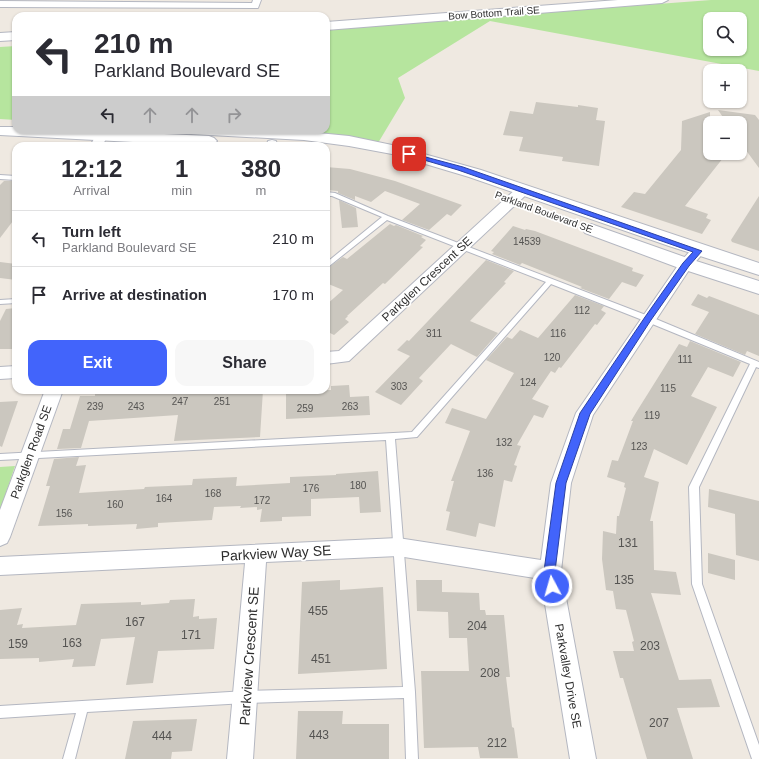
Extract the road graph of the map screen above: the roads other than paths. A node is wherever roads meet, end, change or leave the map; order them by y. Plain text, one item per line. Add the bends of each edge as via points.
1 (257, 0) edge
2 (579, 0) edge
3 (662, 0) edge
4 (0, 4) edge
5 (330, 19) edge
6 (330, 26) edge
7 (12, 36) edge
8 (0, 37) edge
9 (12, 43) edge
10 (0, 44) edge
11 (0, 122) edge
12 (12, 123) edge
13 (0, 131) edge
14 (12, 132) edge
15 (50, 134) edge
16 (272, 134) edge
17 (101, 137) edge
18 (208, 142) edge
19 (330, 149) edge
20 (0, 177) edge
21 (12, 178) edge
22 (330, 194) edge
23 (518, 195) junction
24 (386, 217) junction
25 (462, 246) junction
26 (692, 258) junction
27 (330, 263) edge
28 (759, 269) edge
29 (550, 282) junction
30 (759, 288) edge
31 (12, 301) edge
32 (0, 302) edge
33 (648, 318) junction
34 (330, 358) edge
35 (757, 364) edge
36 (12, 372) edge
37 (0, 373) edge
38 (53, 394) edge
39 (390, 436) junction
40 (30, 456) junction
41 (0, 457) edge
42 (0, 537) edge
43 (398, 547) junction
44 (256, 554) junction
45 (0, 566) edge
46 (550, 571) junction
47 (409, 692) junction
48 (246, 697) junction
49 (83, 707) junction
50 (0, 712) edge
51 (69, 759) edge
52 (240, 759) edge
53 (412, 759) edge
54 (583, 759) edge
55 (758, 759) edge

1 - 4 street via 255,6
2 - 5 street, Bow Bottom Trail SE
3 - 6 street, Bow Bottom Trail SE
7 - 8 street
9 - 10 street
11 - 12 street
13 - 14 street
15 - 17 street
16 - 23 street, Parkland Boulevard SE via 334,138 372,145 432,160
17 - 18 street
19 - 23 street, Parkland Boulevard SE
20 - 21 lane
22 - 24 lane
23 - 25 street, Parkglen Crescent SE
23 - 26 street, Parkland Boulevard SE
24 - 25 lane
24 - 27 lane
25 - 29 lane
25 - 34 street, Parkglen Crescent SE via 343,357
26 - 28 street, Parkland Boulevard SE
26 - 30 street, Parkland Boulevard SE
26 - 33 street, Parkvalley Drive SE
29 - 33 lane
29 - 39 lane via 414,435
31 - 32 lane
33 - 35 lane
33 - 46 street, Parkvalley Drive SE via 585,413 561,483
35 - 55 lane via 694,487 697,584
36 - 37 street
38 - 40 street, Parkglen Road SE
39 - 40 lane
39 - 43 lane
40 - 41 lane
40 - 42 street, Parkglen Road SE
43 - 44 street, Parkview Way SE
43 - 46 street, Parkview Way SE
43 - 47 lane
44 - 45 street, Parkview Way SE
44 - 48 street, Parkview Crescent SE
46 - 54 street, Parkvalley Drive SE
47 - 48 lane
47 - 53 lane
48 - 49 lane
48 - 52 street, Parkview Crescent SE
49 - 50 lane
49 - 51 lane

